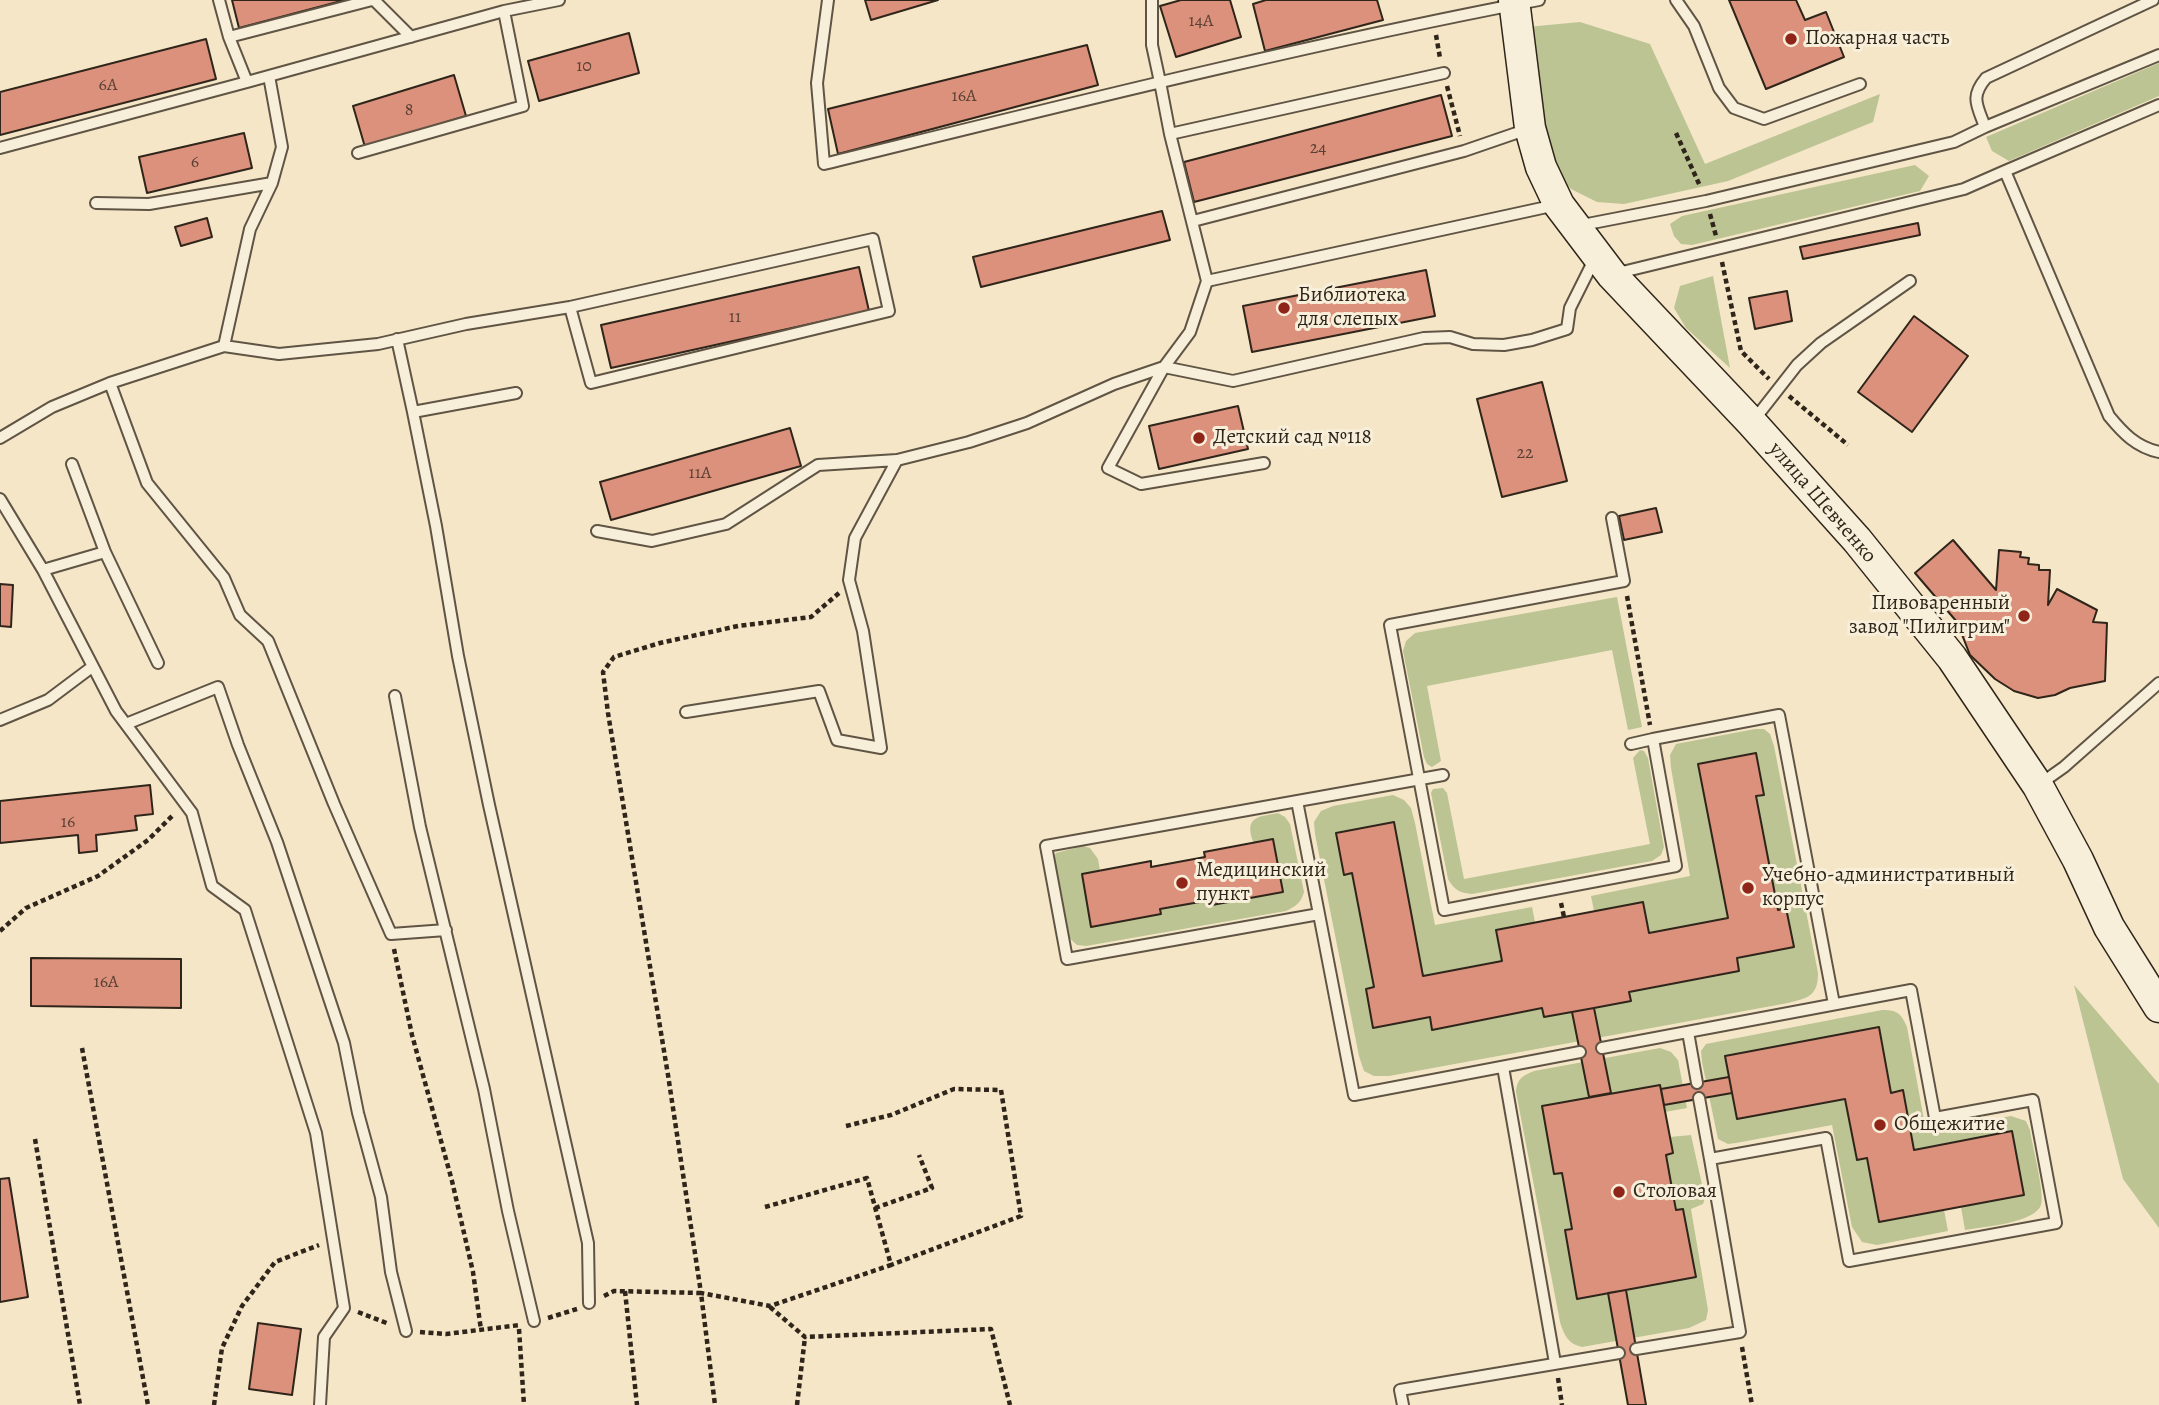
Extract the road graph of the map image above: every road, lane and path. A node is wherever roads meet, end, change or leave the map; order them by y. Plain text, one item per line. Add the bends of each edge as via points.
1 (219, 0) edge
2 (373, 0) edge
3 (559, 0) edge
4 (828, 0) edge
5 (1152, 0) edge
6 (1676, 0) edge
7 (2153, 0) edge
8 (1522, 2) edge
9 (504, 11) junction
10 (229, 37) junction
11 (411, 37) junction
12 (2159, 55) edge
13 (1444, 73) dead end
14 (269, 76) junction
15 (247, 82) junction
16 (1160, 82) junction
17 (1860, 84) dead end
18 (2159, 105) edge
19 (1985, 127) junction
20 (1530, 128) junction
21 (1676, 133) dead end
22 (1170, 134) junction
23 (0, 148) edge
24 (358, 153) dead end
25 (2005, 171) junction
26 (272, 183) junction
27 (1706, 201) junction
28 (96, 203) dead end
29 (1567, 215) junction
30 (1193, 221) junction
31 (1720, 249) junction
32 (1604, 265) junction
33 (1207, 281) junction
34 (1910, 281) dead end
35 (570, 307) junction
36 (397, 339) junction
37 (224, 346) junction
38 (1164, 367) junction
39 (110, 383) junction
40 (1779, 387) junction
41 (516, 393) dead end
42 (413, 412) junction
43 (1752, 423) junction
44 (0, 438) edge
45 (1848, 445) dead end
46 (2159, 452) edge
47 (898, 460) junction
48 (1264, 463) dead end
49 (72, 464) dead end
50 (0, 499) edge
51 (1612, 518) dead end
52 (597, 531) dead end
53 (105, 552) junction
54 (43, 570) junction
55 (1624, 581) junction
56 (850, 583) junction
57 (158, 663) dead end
58 (92, 667) junction
59 (2159, 683) edge
60 (395, 696) dead end
61 (686, 712) dead end
62 (0, 720) edge
63 (126, 724) junction
64 (1653, 739) junction
65 (1631, 744) dead end
66 (1443, 775) dead end
67 (1419, 779) junction
68 (2038, 786) junction
69 (1297, 801) junction
70 (184, 803) junction
71 (1319, 914) junction
72 (446, 930) junction
73 (0, 931) edge
74 (391, 934) junction
75 (1834, 1004) junction
76 (2159, 1007) edge
77 (1688, 1032) junction
78 (82, 1048) dead end
79 (1602, 1048) dead end
80 (1580, 1052) dead end
81 (1503, 1067) junction
82 (1697, 1083) dead end
83 (1699, 1098) dead end
84 (846, 1126) dead end
85 (34, 1139) dead end
86 (919, 1155) dead end
87 (1710, 1159) junction
88 (765, 1208) dead end
89 (875, 1208) junction
90 (333, 1240) junction
91 (891, 1265) junction
92 (625, 1291) junction
93 (701, 1293) junction
94 (589, 1303) junction
95 (770, 1306) junction
96 (344, 1308) junction
97 (534, 1321) junction
98 (519, 1325) junction
99 (481, 1330) junction
100 (405, 1331) junction
101 (1740, 1332) junction
102 (805, 1338) junction
103 (1636, 1349) dead end
104 (1619, 1353) dead end
105 (1555, 1363) junction
106 (80, 1405) edge
107 (148, 1405) edge
108 (214, 1405) edge
109 (320, 1405) edge
110 (524, 1405) edge
111 (637, 1405) edge
112 (715, 1405) edge
113 (797, 1405) edge
114 (1010, 1405) edge
115 (1403, 1405) edge
116 (1562, 1405) edge
117 (1752, 1405) edge

1 - 10 lane
2 - 10 lane
2 - 11 lane
3 - 9 lane
4 - 16 lane via 817,83 824,164
5 - 16 lane via 1152,45
6 - 17 lane via 1694,26 1719,88 1734,108 1764,119
7 - 19 lane via 1986,78 1975,98
8 - 16 lane
8 - 20 main road, улица Шевченко
9 - 11 lane
9 - 24 lane via 523,106
10 - 15 lane
11 - 14 lane
12 - 19 lane
13 - 22 lane
14 - 15 lane
14 - 26 lane via 282,147
15 - 23 lane
16 - 22 lane
18 - 25 lane
19 - 27 lane via 1954,142
20 - 29 main road, улица Шевченко via 1541,167
20 - 30 lane via 1464,151
21 - 27 path
22 - 30 lane
25 - 31 lane via 1964,189
25 - 46 lane via 2109,416 2126,437
26 - 28 lane via 149,204
26 - 37 lane via 250,229
27 - 29 lane
27 - 31 path
29 - 32 main road, улица Шевченко
29 - 33 lane
30 - 33 lane
31 - 32 lane
31 - 40 path via 1741,351
32 - 38 lane via 1570,308 1567,329 1532,340 1504,345 1424,338 1234,382
32 - 43 main road, улица Шевченко
33 - 38 lane via 1190,332
34 - 40 lane via 1821,343
35 - 35 lane via 873,239 889,311 591,383
35 - 36 lane
36 - 37 lane via 279,354
36 - 42 lane
37 - 39 lane
38 - 47 lane via 1027,422
38 - 48 lane via 1108,468 1141,484
39 - 44 lane via 52,407
39 - 74 lane via 147,482 224,578 240,615 268,641
40 - 43 lane
40 - 45 path
41 - 42 lane
42 - 94 lane via 489,805 588,1243
43 - 68 main road, улица Шевченко via 1857,540 1952,658
47 - 52 lane via 818,465 726,524 652,541
47 - 56 lane via 855,538
49 - 53 lane
50 - 54 lane
51 - 55 lane
53 - 54 lane
53 - 57 lane
54 - 58 lane
55 - 64 path
55 - 67 lane via 1390,625
56 - 61 lane via 863,631 881,748 837,740 819,691
56 - 93 path via 811,617 738,626 660,643 614,657 603,672
58 - 62 lane via 48,700
58 - 63 lane
59 - 68 lane
60 - 72 lane
63 - 70 lane
63 - 100 lane via 218,687 281,854 344,1043
64 - 65 lane
64 - 67 lane via 1676,866 1444,910
64 - 75 lane via 1779,715
66 - 67 lane
67 - 69 lane
68 - 76 main road, улица Шевченко via 2109,927
69 - 71 lane
69 - 71 lane via 1046,846 1067,959
70 - 73 path via 148,840 98,876 26,908
70 - 90 lane via 192,813 212,886 245,911 316,1133
71 - 81 lane via 1353,1095
72 - 74 lane
72 - 97 lane
74 - 99 path via 412,1035 453,1181
75 - 77 lane
75 - 87 lane via 1911,990 1935,1118 2033,1100 2056,1223 1849,1261 1826,1138
77 - 79 lane
77 - 82 lane
78 - 107 path
80 - 81 lane
81 - 105 lane
83 - 87 lane
84 - 91 path via 891,1115 954,1089 1000,1090 1021,1216
85 - 106 path
86 - 89 path via 932,1188
87 - 101 lane
88 - 89 path via 867,1178
89 - 91 path
90 - 96 lane
90 - 108 path via 275,1262 242,1306 222,1348
91 - 95 path
92 - 93 path
92 - 94 path
92 - 111 path
93 - 95 path
93 - 112 path
94 - 97 path
95 - 102 path
96 - 100 path
96 - 109 lane via 324,1337
97 - 98 path
98 - 99 path
98 - 110 path
99 - 100 path via 446,1334
101 - 103 lane
101 - 117 path
102 - 113 path
102 - 114 path via 992,1329
104 - 105 lane
105 - 115 lane via 1401,1390
105 - 116 path

